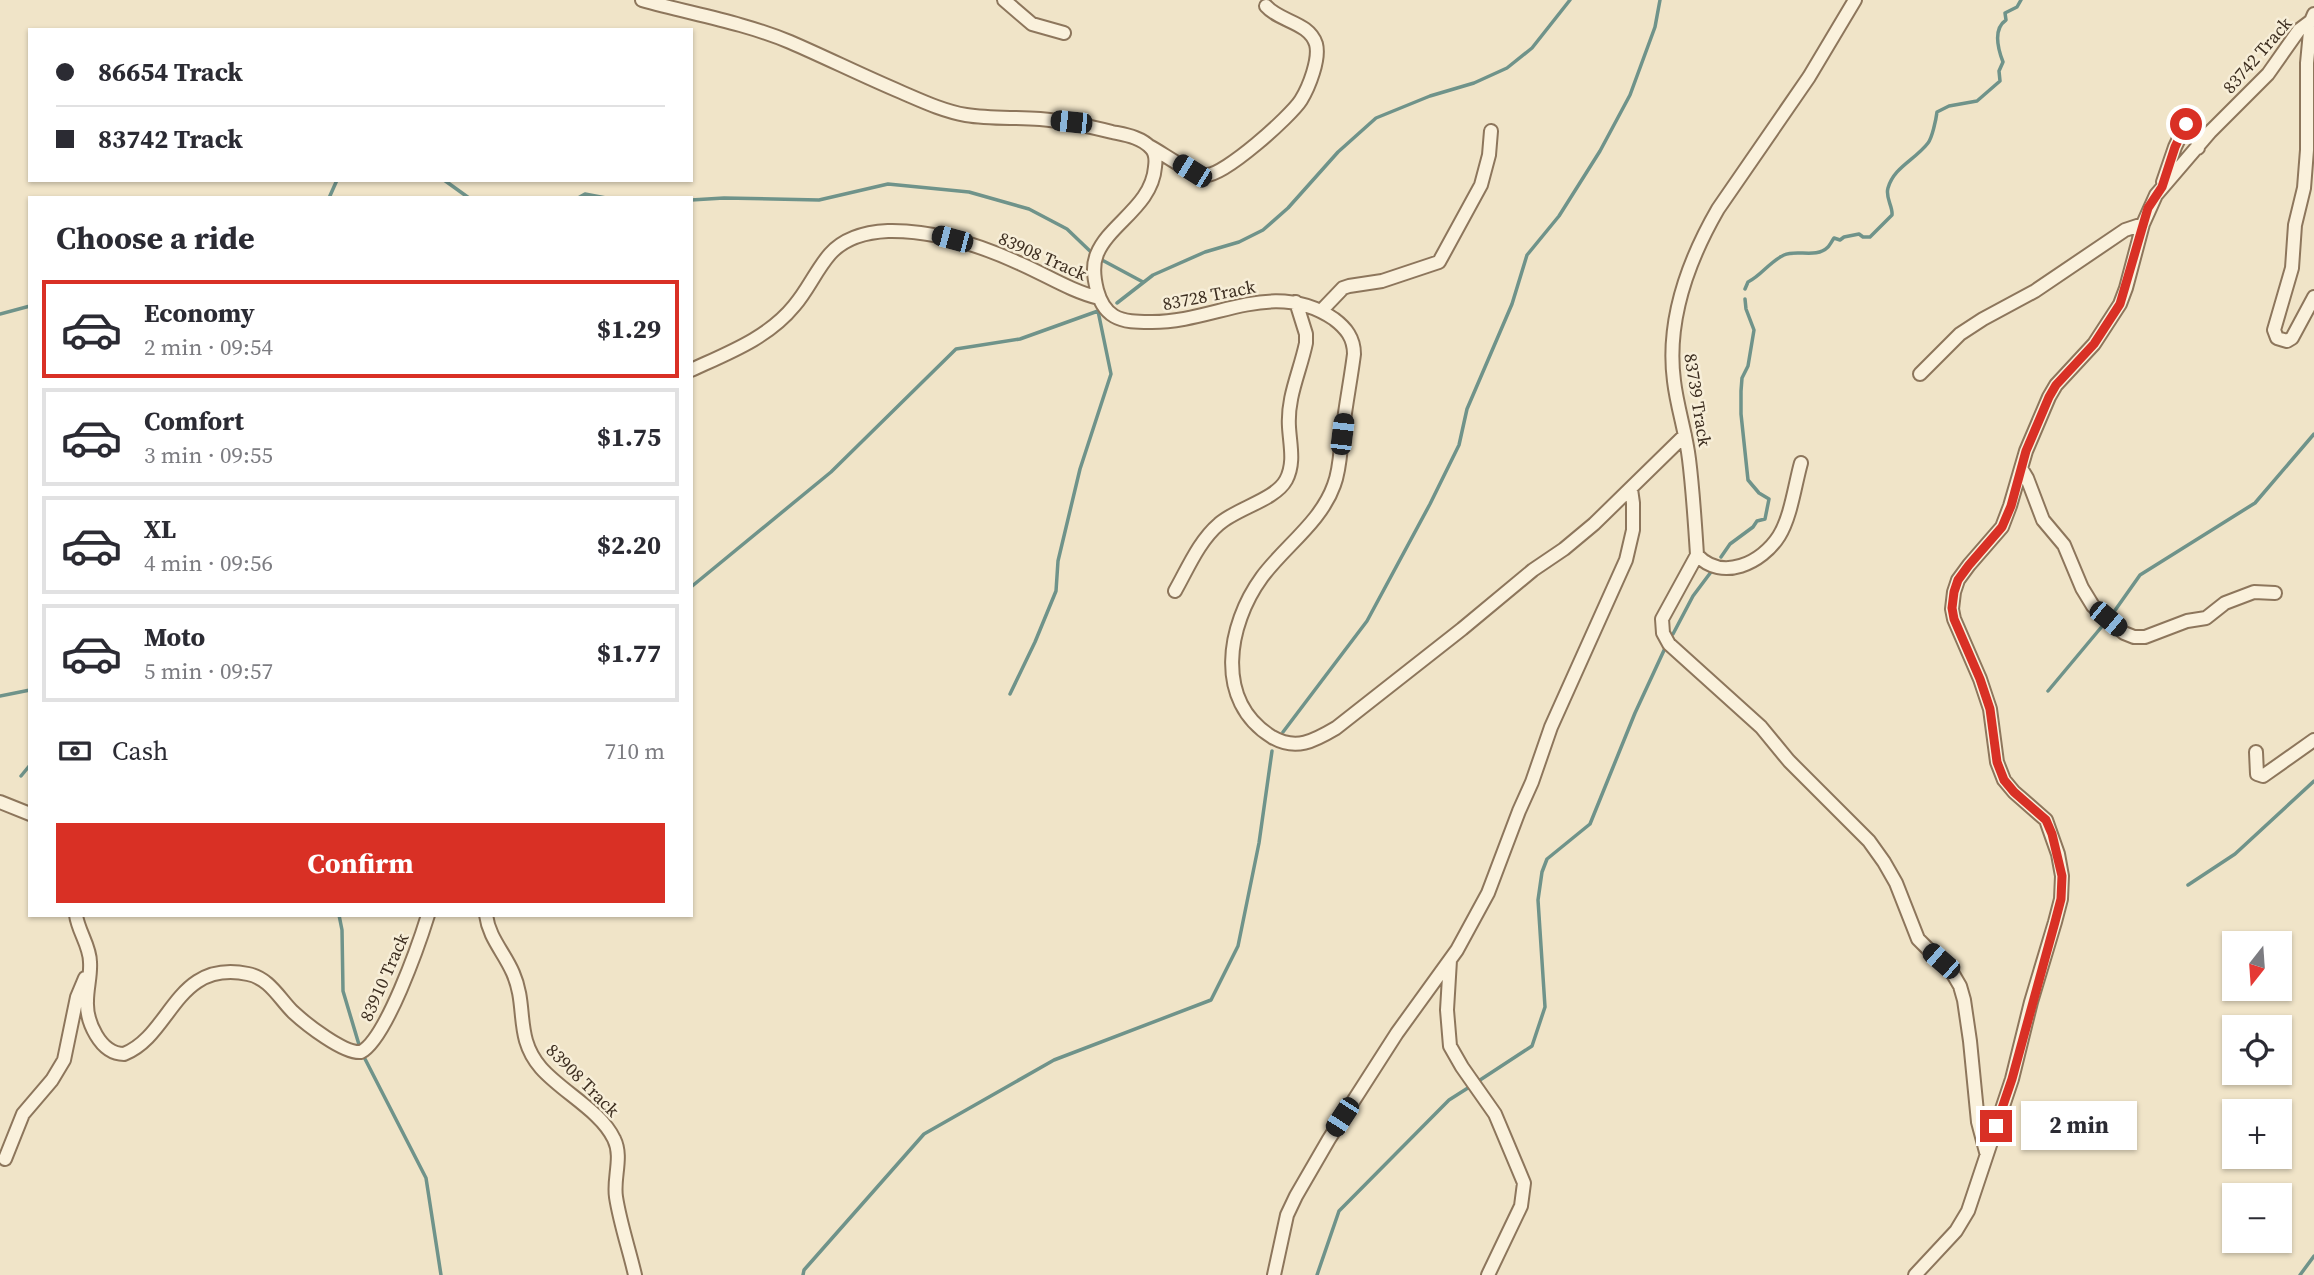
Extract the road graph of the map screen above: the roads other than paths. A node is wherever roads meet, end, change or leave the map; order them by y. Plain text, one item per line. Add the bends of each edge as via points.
1 (642, 0) edge
2 (1004, 0) edge
3 (1855, 0) edge
4 (1266, 6) dead end
5 (2313, 17) edge
6 (1064, 33) dead end
7 (1491, 131) dead end
8 (1149, 145) junction
9 (2198, 148) junction
10 (2162, 187) junction
11 (2143, 224) junction
12 (1099, 298) junction
13 (2314, 298) edge
14 (1296, 302) junction
15 (1321, 311) junction
16 (693, 369) edge
17 (1920, 374) dead end
18 (1685, 436) junction
19 (1801, 463) dead end
20 (2021, 468) junction
21 (1631, 489) junction
22 (1697, 555) junction
23 (1175, 591) dead end
24 (2275, 593) dead end
25 (2314, 740) edge
26 (2256, 752) dead end
27 (0, 802) edge
28 (28, 813) edge
29 (77, 917) edge
30 (427, 917) edge
31 (486, 917) edge
32 (1450, 960) junction
33 (90, 961) junction
34 (1986, 1152) junction
35 (5, 1159) dead end
36 (635, 1275) edge
37 (1274, 1275) edge
38 (1489, 1275) edge
39 (1915, 1275) edge

1 - 8 street via 761,31 946,111 1071,122
2 - 6 street via 1032,24
3 - 18 street, 83739 Track via 1809,77 1718,209 1694,255 1679,299 1672,351
4 - 8 street via 1308,31 1317,49 1296,107 1250,150 1214,174 1192,171
5 - 9 street, 83742 Track via 2269,74
5 - 13 street via 2307,63 2304,188 2292,268 2274,330 2277,338 2292,338
7 - 15 street via 1481,185 1439,262 1393,279 1343,288
8 - 12 street via 1156,161 1150,186 1096,254 1094,279
9 - 10 street, 83742 Track
9 - 10 street via 2196,127 2186,124
10 - 11 street, 83742 Track
11 - 17 street via 2125,230 2035,291 1960,334
11 - 20 street, 83742 Track via 2120,304 2094,344 2056,385
12 - 14 street, 83728 Track via 1106,310 1123,320 1154,322 1261,302
12 - 16 street, 83908 Track via 971,244 933,234 874,232 851,239 831,253 794,307 773,328
14 - 15 street, 83728 Track
14 - 23 street via 1306,343 1290,396 1287,479 1269,496 1220,522
15 - 21 street, 83728 Track via 1347,331 1354,346 1338,475 1323,507 1253,592 1233,650 1236,695 1253,721 1276,739 1302,745 1336,728 1564,549
18 - 21 street, 83728 Track
18 - 22 street, 83739 Track
19 - 22 street via 1780,535 1762,555 1725,569 1703,562
20 - 24 street via 2043,520 2064,545 2093,606 2134,637 2206,618 2225,603 2254,592
20 - 34 street, 83742 Track via 2002,527 1958,580 1952,608 1990,709 2004,780 2046,820 2055,844 2061,899 2012,1079
21 - 32 street via 1633,522 1626,560 1551,727 1488,893
22 - 34 street via 1662,619 1663,633 1669,644 1761,727 1884,862 1918,939 1960,986
25 - 26 street via 2263,776 2255,769
27 - 28 street
29 - 33 street, 83910 Track
30 - 33 street, 83910 Track via 378,1035 366,1049 355,1053 302,1020 260,978 227,973 196,982 140,1045 118,1054 103,1044 90,1020
31 - 36 street, 83908 Track via 492,939 519,992 524,1036 532,1056 605,1125 617,1146 616,1197
32 - 37 street via 1397,1033 1296,1196 1287,1215
32 - 38 street via 1450,1046 1495,1114 1524,1183 1521,1206
33 - 35 street via 64,1060 23,1114
34 - 39 street, 83742 Track via 1964,1221

